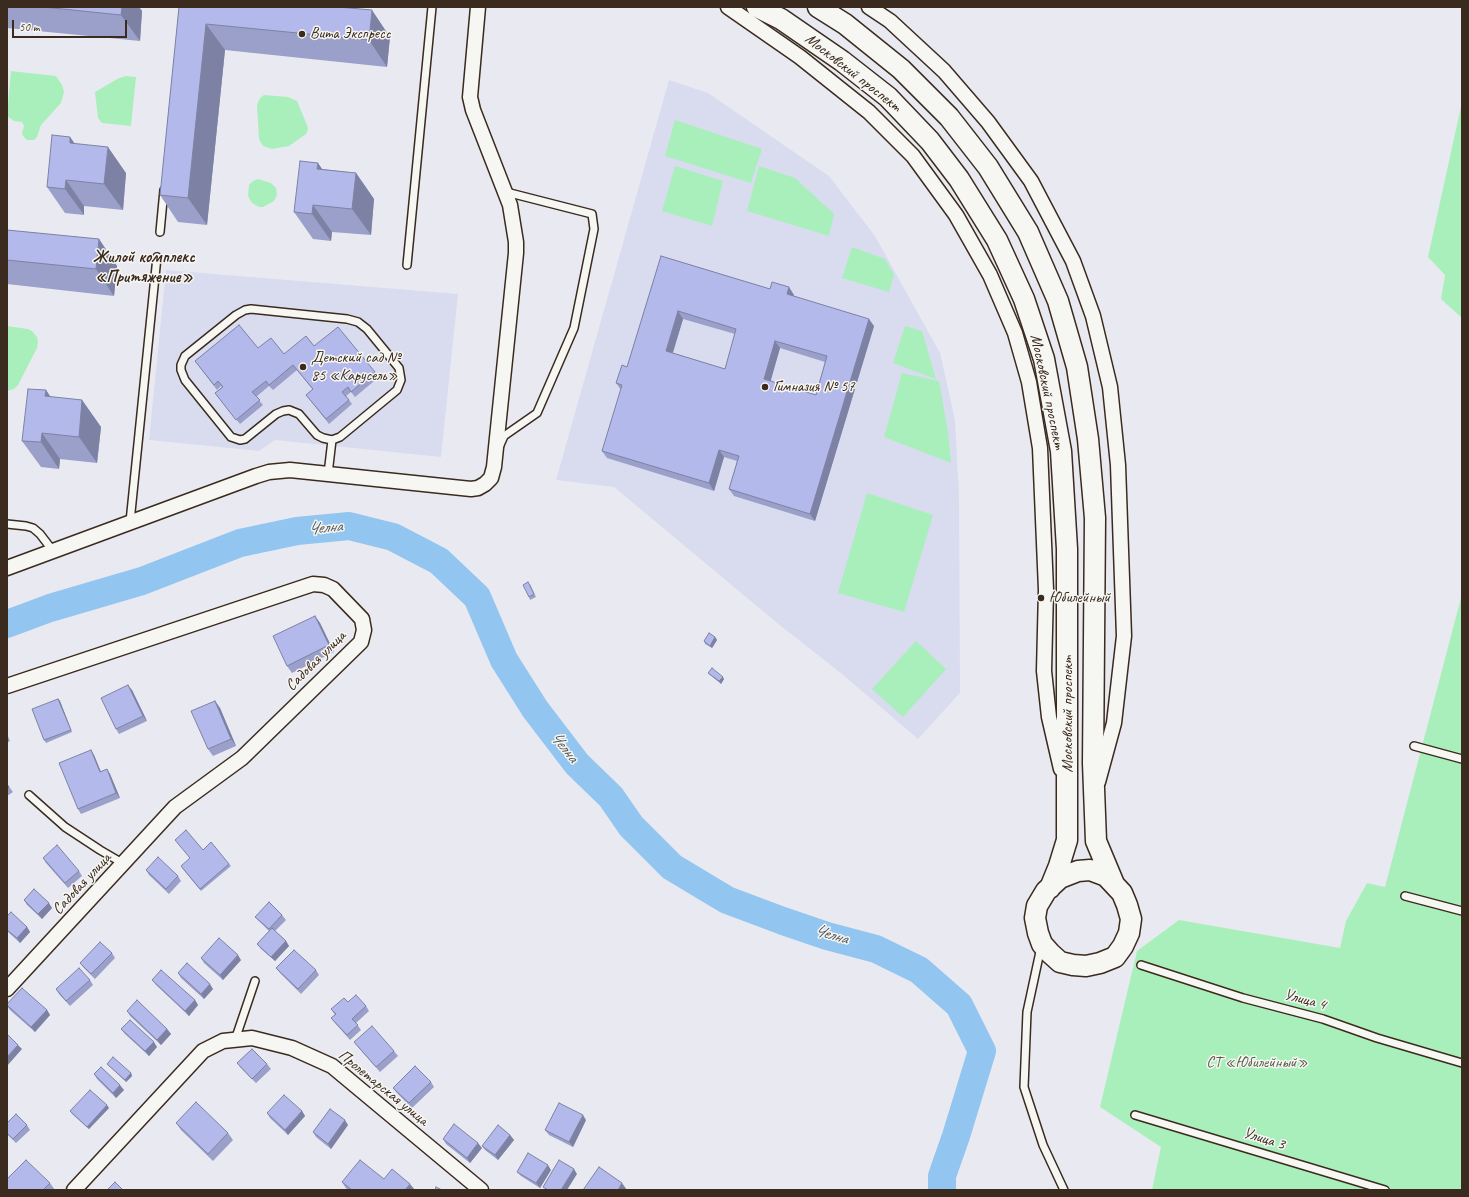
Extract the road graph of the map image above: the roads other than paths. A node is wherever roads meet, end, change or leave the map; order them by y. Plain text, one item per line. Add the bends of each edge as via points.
1 (432, 7) edge
2 (478, 7) edge
3 (728, 7) edge
4 (757, 7) edge
5 (818, 7) edge
6 (869, 7) edge
7 (164, 185) edge
8 (505, 192) junction
9 (160, 232) edge
10 (157, 257) dead end
11 (407, 265) dead end
12 (332, 440) junction
13 (495, 457) junction
14 (328, 474) junction
15 (130, 522) junction
16 (7, 524) edge
17 (53, 551) junction
18 (7, 568) edge
19 (7, 686) edge
20 (1414, 746) dead end
21 (1462, 759) edge
22 (1067, 794) junction
23 (29, 795) dead end
24 (1094, 796) junction
25 (124, 864) junction
26 (1114, 884) junction
27 (1050, 888) junction
28 (1406, 896) dead end
29 (1462, 911) edge
30 (1042, 944) junction
31 (1141, 965) dead end
32 (255, 981) dead end
33 (7, 989) edge
34 (235, 1040) junction
35 (1462, 1063) edge
36 (1135, 1116) dead end
37 (74, 1190) edge
38 (481, 1190) edge
39 (1064, 1190) edge
40 (1385, 1190) edge

1 - 11 lane
2 - 8 street via 470,97
3 - 22 street via 800,57 863,107 913,156 956,215 1000,297 1015,333 1029,382 1040,448 1046,590 1044,671 1049,717
4 - 22 main road, Московский проспект via 781,19 888,96 930,141 959,179 997,240 1024,299 1044,359 1060,450 1067,549
5 - 24 main road, Московский проспект via 845,24 900,69 949,117 988,167 1028,232 1058,301 1077,367 1088,439 1095,518
6 - 24 street via 890,21 944,71 997,134 1035,188 1073,261 1093,316 1110,387 1118,465 1124,636 1114,723
7 - 9 lane
8 - 13 street via 513,220 516,253
8 - 13 lane via 592,214 594,229 574,328 537,413 504,436
10 - 15 lane
12 - 12 lane via 340,437 397,390 402,380 399,368 367,329 358,322 251,309 236,315 185,356 181,365 185,380 231,437 245,439 276,414 289,410 299,414 317,435
12 - 14 lane
13 - 14 street via 491,478 478,488 471,489
14 - 15 street via 290,470 263,474
15 - 17 street
16 - 17 lane via 33,528
17 - 18 street
19 - 25 street, Садовая улица via 313,584 333,590 362,619 364,630 360,642 242,758 175,806
20 - 21 lane
22 - 27 main road, Московский проспект via 1067,840
23 - 25 lane via 65,827
24 - 26 main road, Московский проспект via 1096,841
25 - 33 street, Садовая улица
26 - 27 main road, Московский проспект via 1106,876 1090,870 1078,871 1060,878
26 - 30 main road, Московский проспект via 1122,893 1131,919 1123,946 1115,956 1086,966 1073,965 1060,962
27 - 30 main road, Московский проспект via 1037,906 1036,918
28 - 29 lane
30 - 39 lane via 1028,1012 1024,1087 1043,1145
31 - 35 lane, Улица 4
32 - 34 lane
34 - 37 street, Пролетарская улица via 223,1041 203,1051
34 - 38 street, Пролетарская улица via 252,1038 292,1048 332,1066
36 - 40 lane, Улица 3

